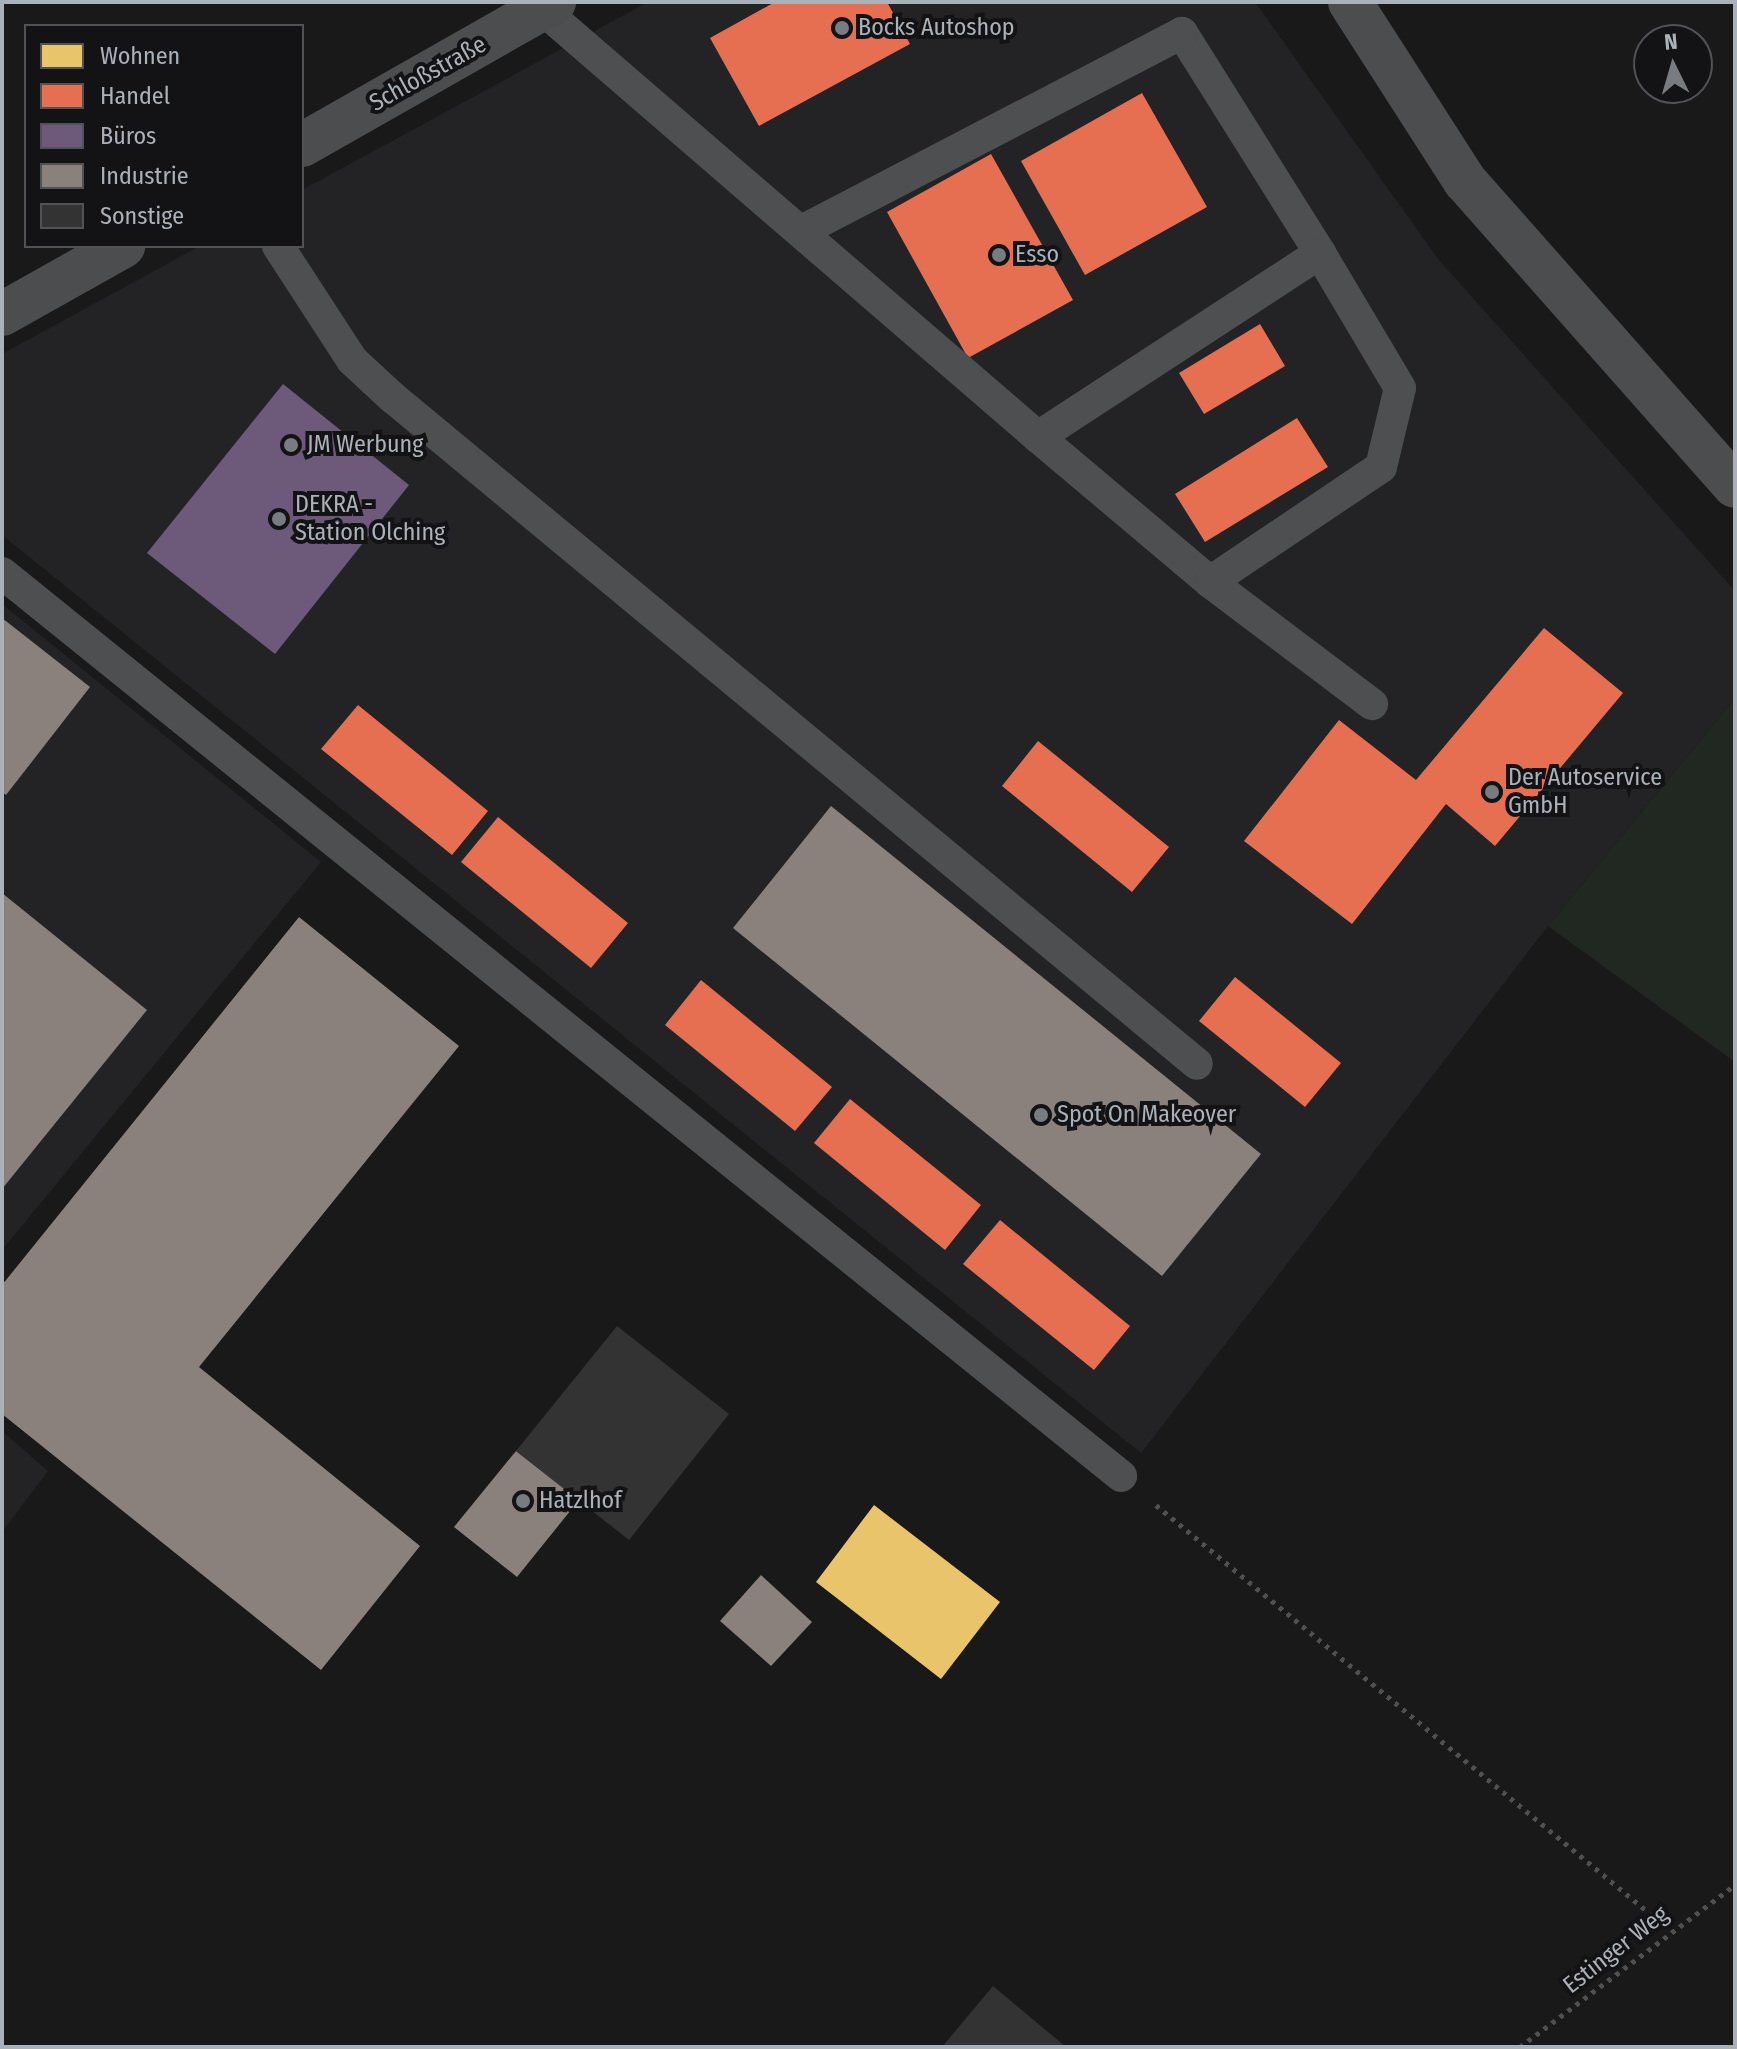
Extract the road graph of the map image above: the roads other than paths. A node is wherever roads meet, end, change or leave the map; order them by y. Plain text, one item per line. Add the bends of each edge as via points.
1 (1350, 2) edge
2 (532, 8) edge
3 (304, 144) edge
4 (803, 230) junction
5 (119, 248) edge
6 (279, 248) edge
7 (1320, 253) junction
8 (2, 314) edge
9 (1038, 437) junction
10 (1735, 486) edge
11 (2, 573) edge
12 (1210, 582) junction
13 (1372, 704) dead end
14 (1197, 1064) dead end
15 (1121, 1476) road end

1 - 10 main road via 1465,181
2 - 3 main road, Schloßstraße
2 - 4 lane
4 - 7 lane via 1182,33
4 - 9 lane
5 - 8 main road
6 - 14 lane via 352,360 392,397
7 - 9 lane
7 - 12 lane via 1400,388 1381,467
9 - 12 lane
11 - 15 lane
12 - 13 lane

